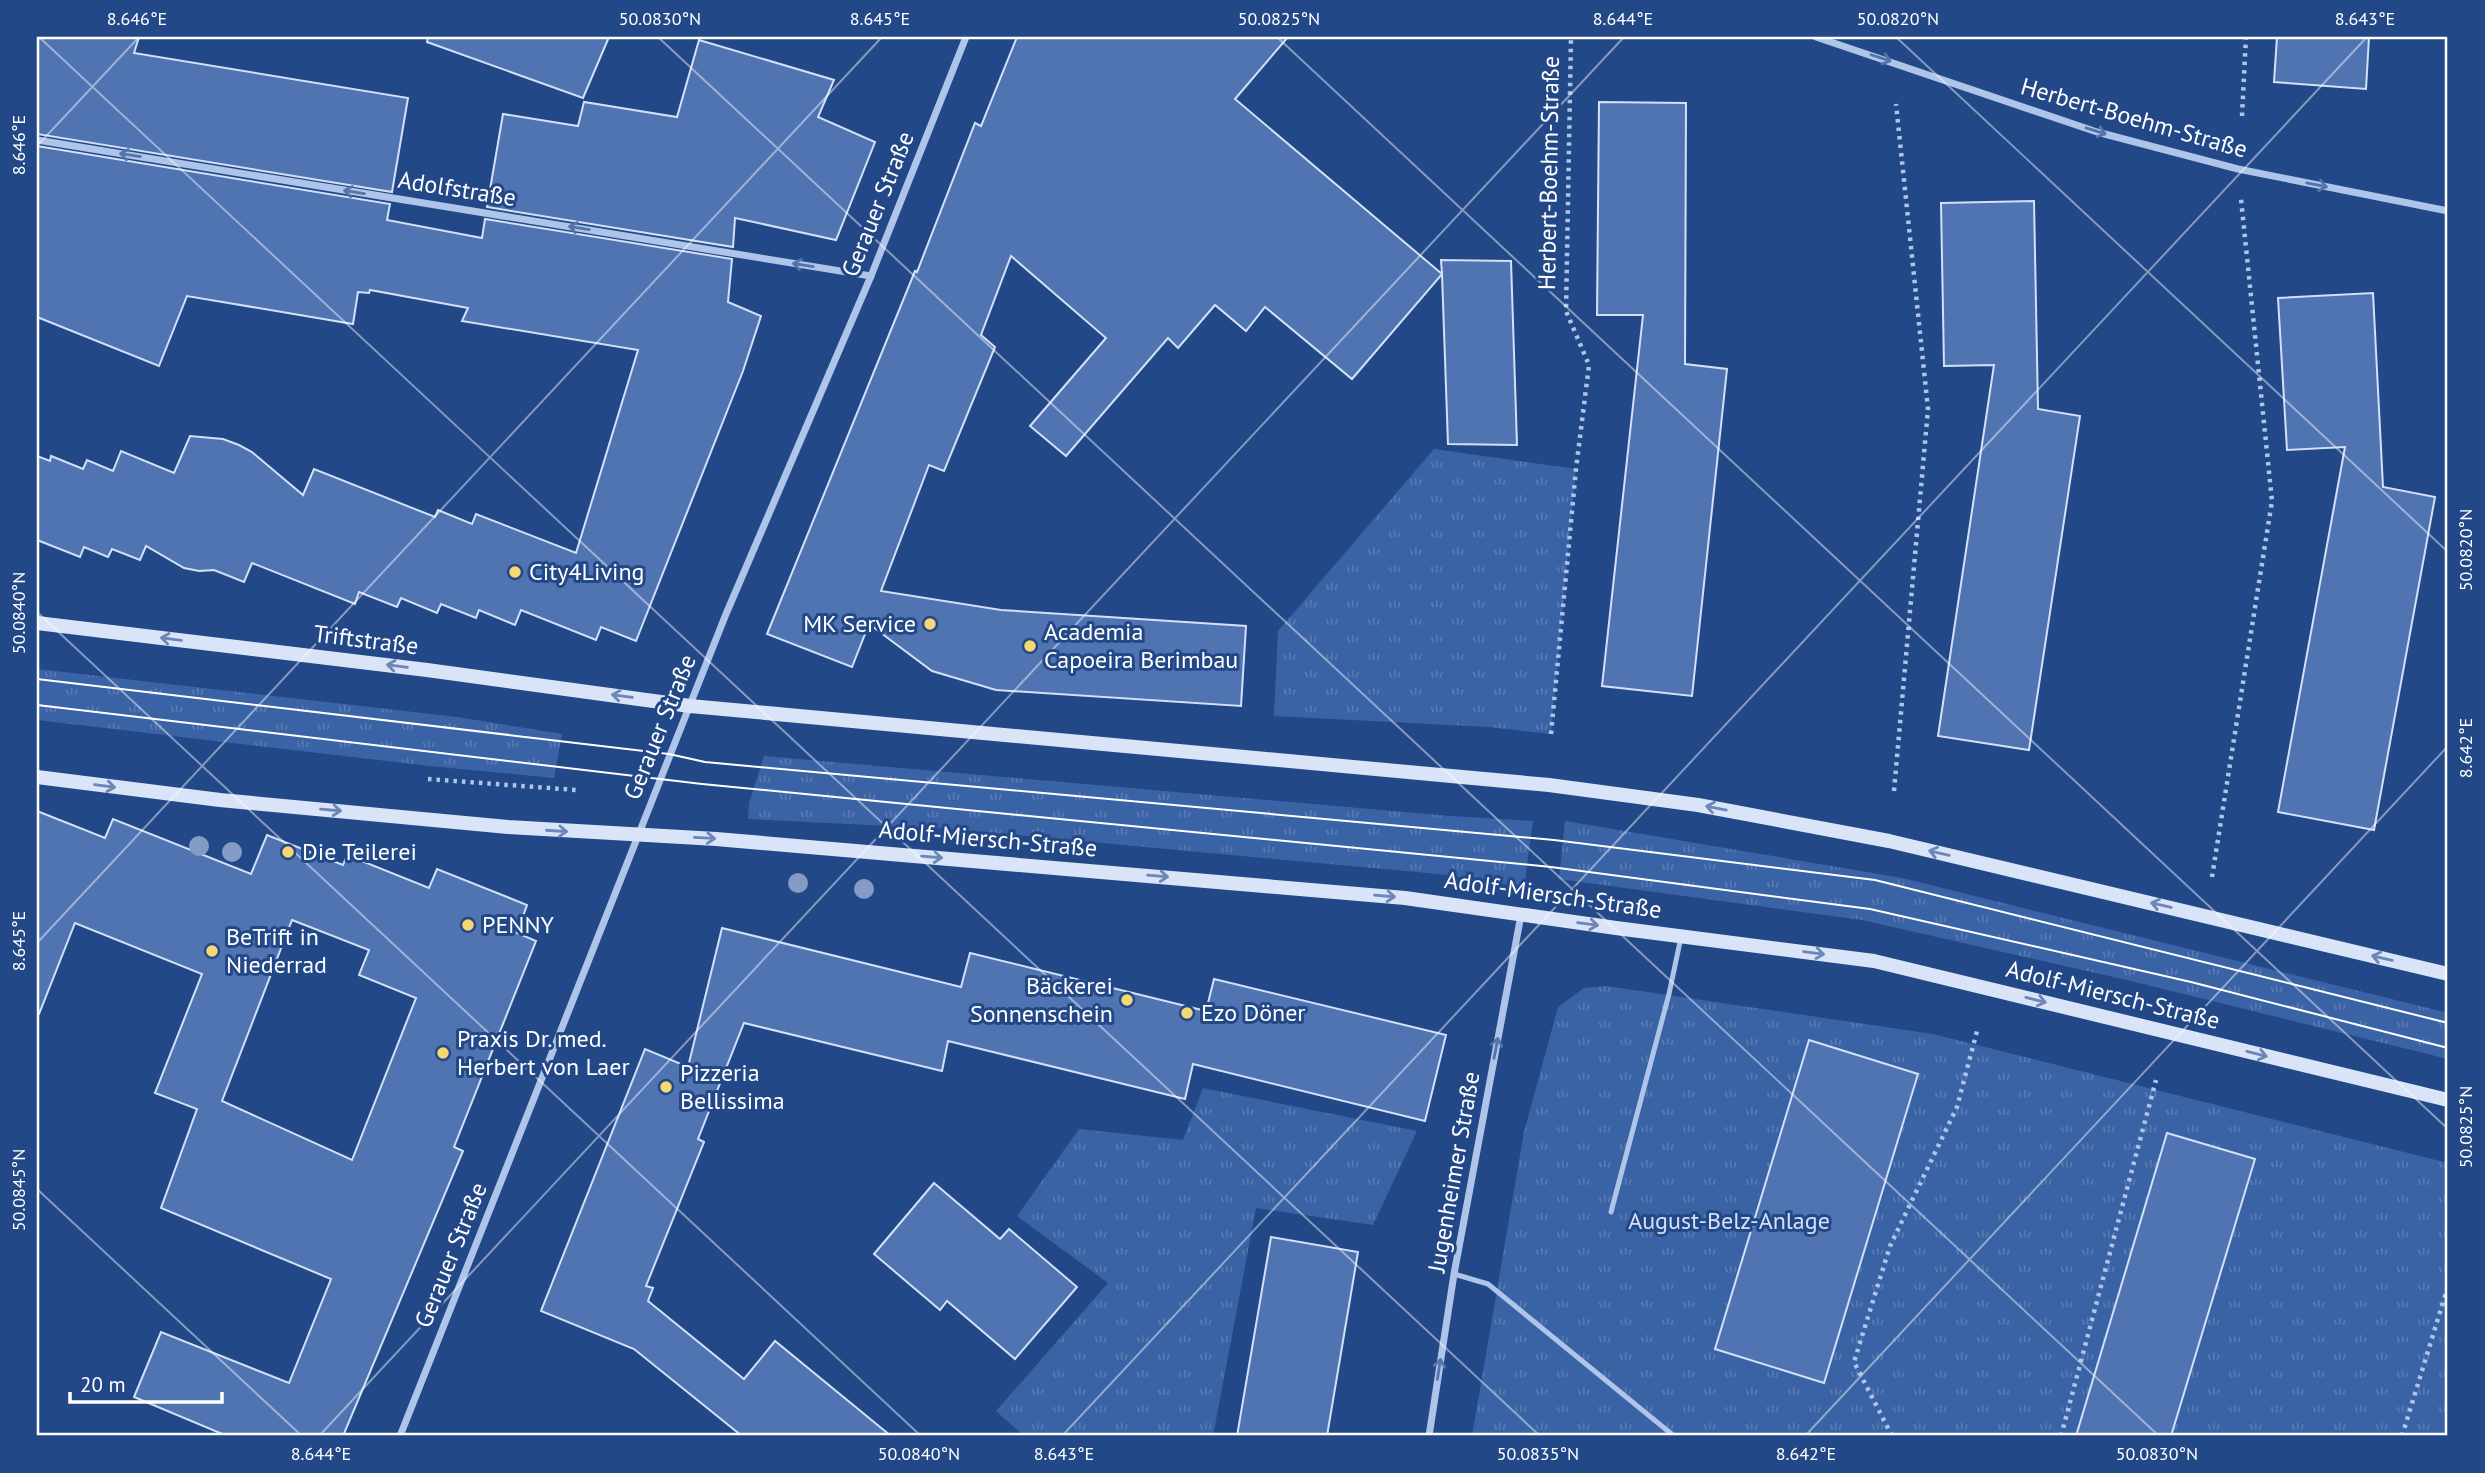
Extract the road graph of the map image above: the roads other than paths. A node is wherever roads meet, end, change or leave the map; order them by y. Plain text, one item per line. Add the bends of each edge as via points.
1 (966, 37) edge
2 (1815, 37) edge
3 (37, 140) edge
4 (2448, 211) edge
5 (871, 276) junction
6 (37, 623) edge
7 (690, 706) junction
8 (37, 778) edge
9 (637, 835) junction
10 (1521, 915) junction
11 (1681, 936) junction
12 (2448, 974) edge
13 (2448, 1101) edge
14 (1611, 1212) dead end
15 (1454, 1274) junction
16 (400, 1436) edge
17 (1429, 1436) edge
18 (1674, 1436) edge

1 - 5 street, Gerauer Straße
2 -> 4 street, Herbert-Boehm-Straße via 2097,132 2238,169
5 -> 3 street, Adolfstraße
5 - 7 street, Gerauer Straße
7 -> 6 main road, Triftstraße
7 - 9 street, Gerauer Straße
12 -> 7 main road via 1889,841 1698,805 1524,782
8 -> 9 main road via 220,800
9 -> 10 main road, Adolf-Miersch-Straße via 1405,898
9 - 16 street, Gerauer Straße
10 -> 11 main road, Adolf-Miersch-Straße
15 -> 10 street, Jugenheimer Straße
11 -> 13 main road, Adolf-Miersch-Straße via 1874,961
11 - 14 lane
17 -> 15 street, Jugenheimer Straße
15 - 18 lane via 1488,1284

